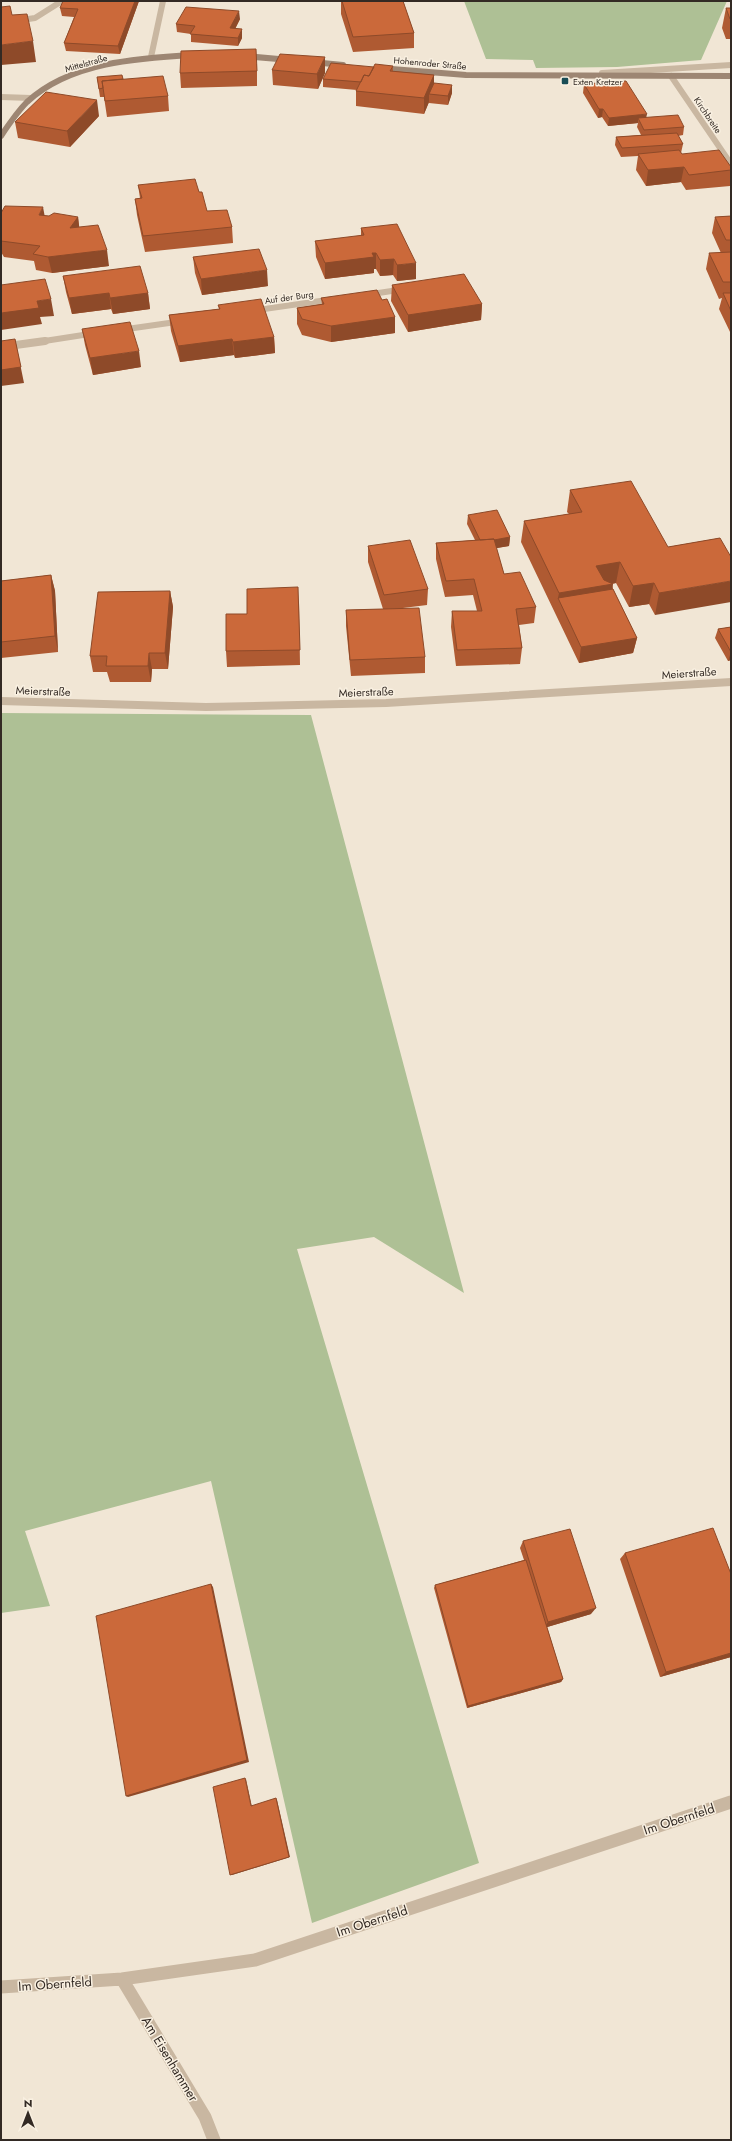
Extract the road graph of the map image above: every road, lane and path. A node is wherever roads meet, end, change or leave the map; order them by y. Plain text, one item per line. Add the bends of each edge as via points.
1 (62, 1) edge
2 (163, 1) edge
3 (1, 22) edge
4 (200, 54) edge
5 (236, 56) edge
6 (150, 57) junction
7 (299, 61) edge
8 (307, 62) edge
9 (347, 65) edge
10 (731, 65) edge
11 (371, 67) edge
12 (564, 76) junction
13 (671, 76) junction
14 (731, 76) edge
15 (1, 97) edge
16 (31, 98) junction
17 (1, 136) edge
18 (728, 155) edge
19 (731, 164) edge
20 (414, 288) edge
21 (359, 296) edge
22 (344, 298) edge
23 (242, 312) edge
24 (188, 320) edge
25 (110, 331) edge
26 (102, 332) edge
27 (1, 347) edge
28 (731, 682) edge
29 (1, 701) edge
30 (731, 1802) edge
31 (122, 1979) junction
32 (1, 1988) edge
33 (214, 2140) edge

1 - 3 street via 35,18
2 - 6 street
4 - 6 main road
5 - 7 main road
6 - 16 main road, Mittelstraße via 106,65 64,78
8 - 9 main road
10 - 12 street, Hohenroder Straße
11 - 12 main road, Hohenroder Straße via 466,75
12 - 13 main road, Hohenroder Straße
13 - 14 main road, Hohenroder Straße
13 - 18 street, Kirchbreite
15 - 16 street
16 - 17 main road, Mittelstraße
18 - 19 street, Kirchbreite
20 - 21 street
22 - 23 street, Auf der Burg
24 - 25 street
26 - 27 street
28 - 29 street, Meierstraße via 386,703 206,708
30 - 31 street, Im Obernfeld via 255,1960
31 - 32 street, Im Obernfeld
31 - 33 street, Am Eisenhammer via 205,2117

